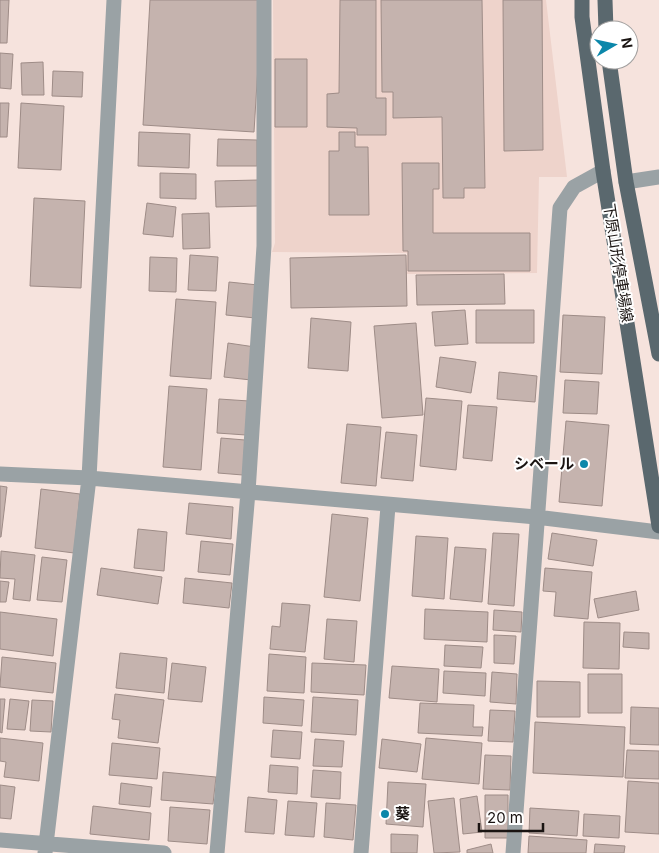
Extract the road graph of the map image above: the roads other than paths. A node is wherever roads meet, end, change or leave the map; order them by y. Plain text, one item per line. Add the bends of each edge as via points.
1 (114, 0) edge
2 (264, 0) edge
3 (582, 0) edge
4 (605, 0) edge
5 (606, 20) edge
6 (610, 70) edge
7 (604, 170) junction
8 (659, 177) edge
9 (626, 182) junction
10 (659, 354) edge
11 (0, 474) edge
12 (89, 478) junction
13 (248, 492) junction
14 (388, 506) junction
15 (536, 517) junction
16 (659, 526) edge
17 (659, 532) edge
18 (0, 840) edge
19 (45, 848) edge
20 (164, 853) edge
21 (217, 853) edge
22 (361, 853) edge
23 (513, 853) edge

1 - 12 street
2 - 13 street via 264,246
3 - 7 main road, 下原山形停車場線
4 - 5 main road
6 - 9 main road, 下原山形停車場線
7 - 15 street via 574,187 560,208
7 - 16 main road, 下原山形停車場線
8 - 9 street
9 - 10 main road, 下原山形停車場線
11 - 12 street
12 - 13 street
12 - 19 street
13 - 14 street
13 - 21 street
14 - 15 street
14 - 22 street
15 - 17 street
15 - 23 street
18 - 19 street
19 - 20 street

